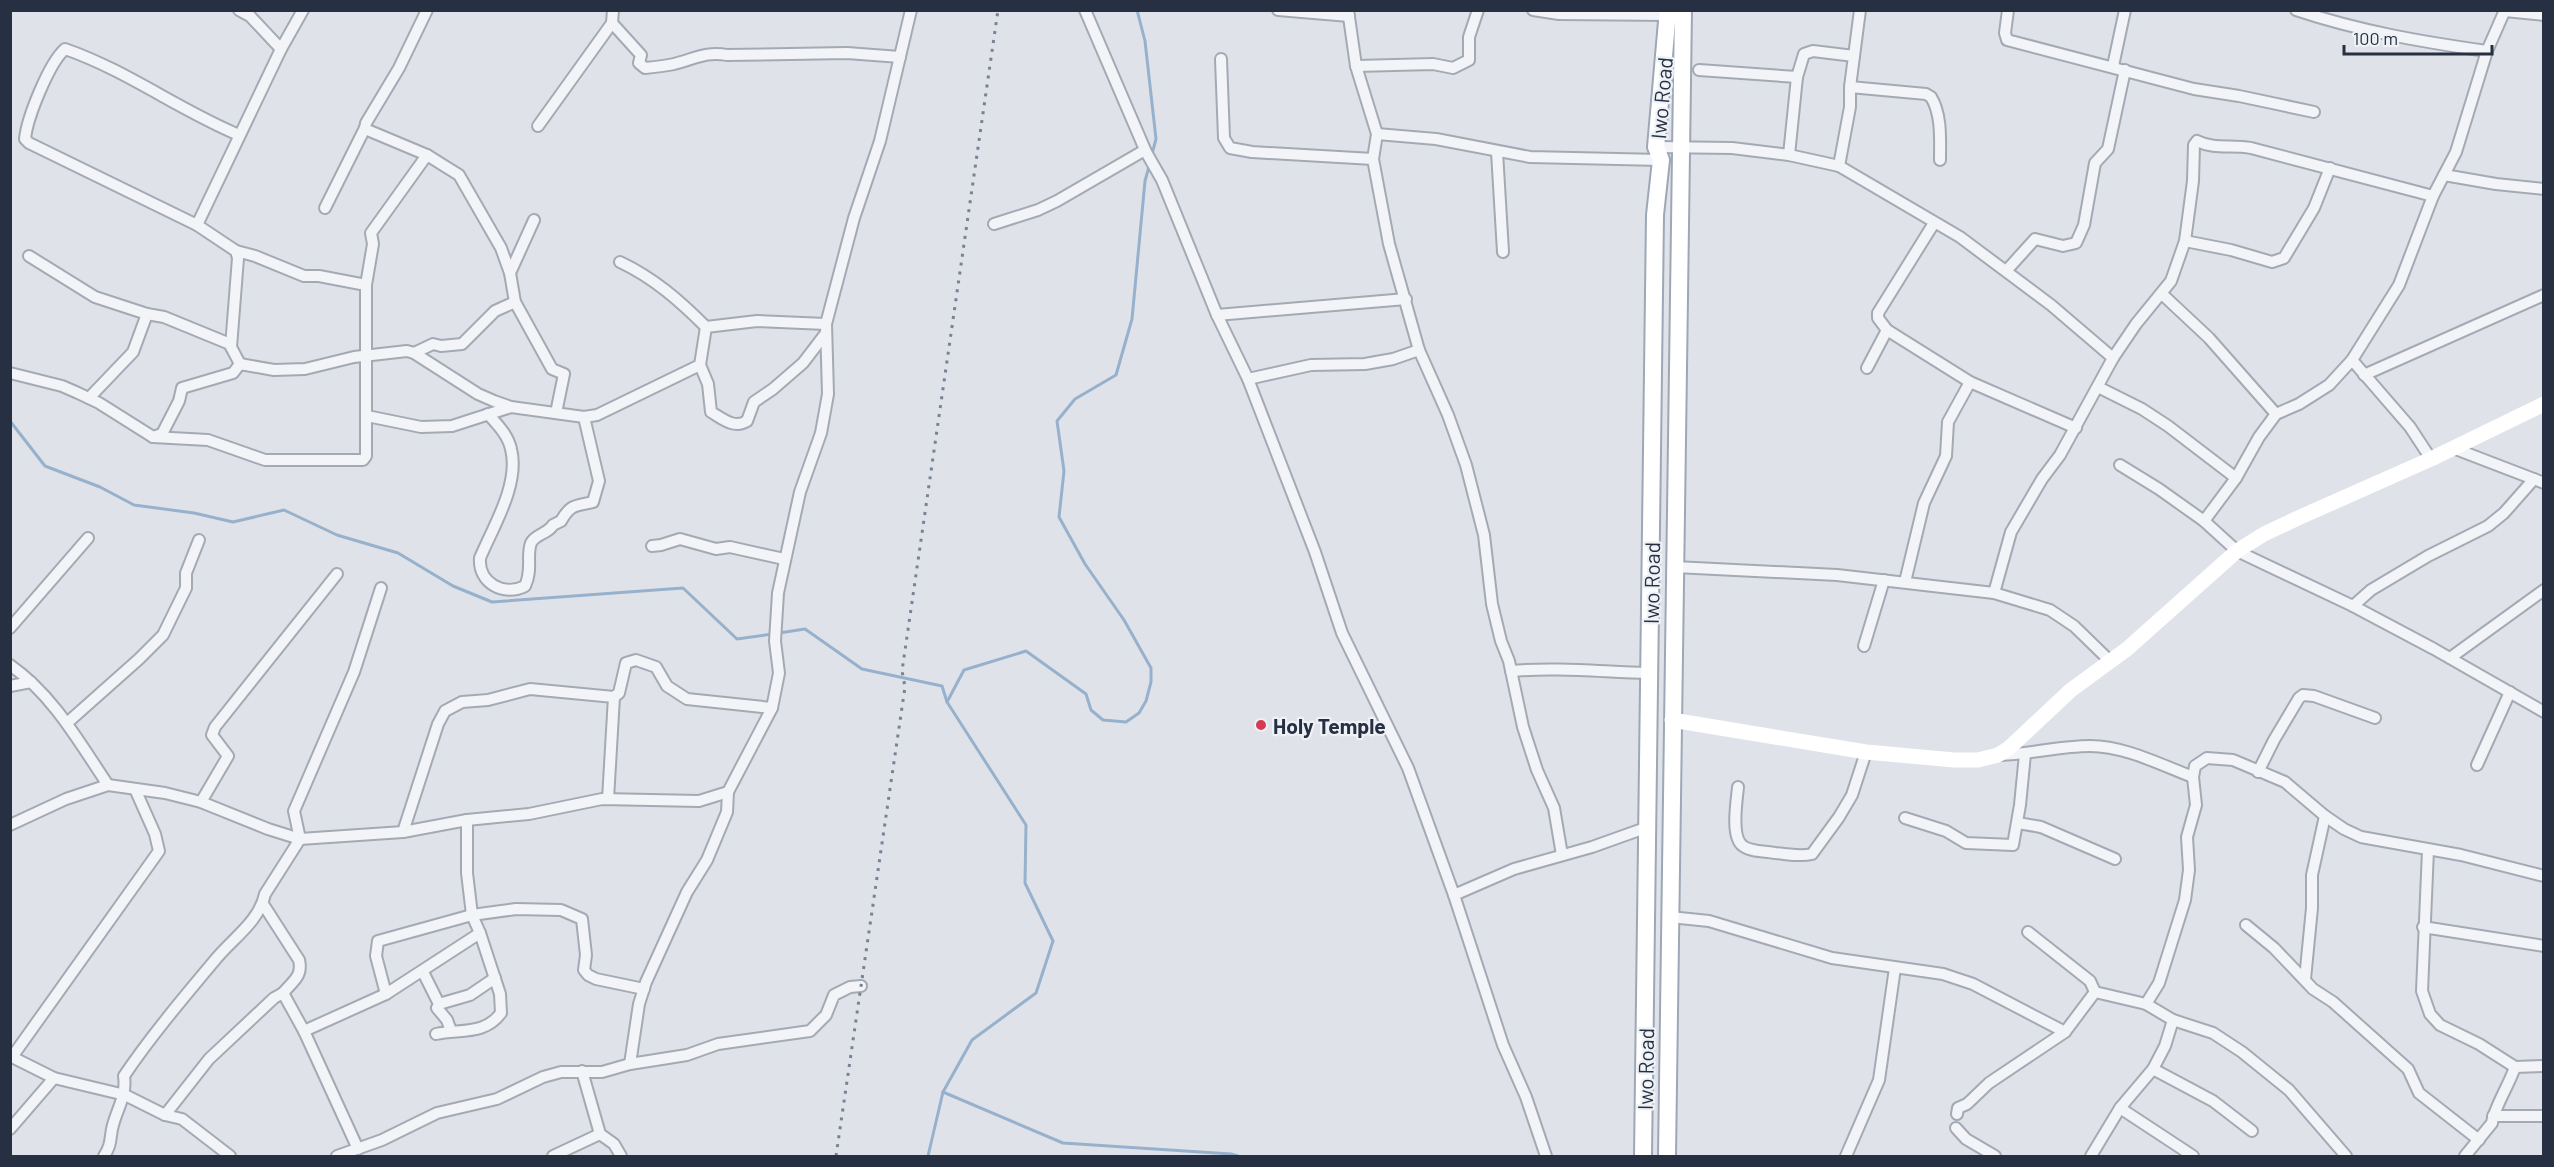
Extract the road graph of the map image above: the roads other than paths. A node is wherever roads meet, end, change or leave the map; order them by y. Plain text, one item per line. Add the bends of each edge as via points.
1 (239, 10) edge
2 (303, 10) edge
3 (427, 10) edge
4 (614, 10) edge
5 (911, 10) edge
6 (1085, 10) edge
7 (1278, 10) edge
8 (1478, 10) edge
9 (1533, 10) edge
10 (1860, 10) edge
11 (2008, 10) edge
12 (2125, 10) edge
13 (2296, 10) edge
14 (2505, 11) edge
15 (1559, 12) edge
16 (1673, 12) edge
17 (1348, 14) edge
18 (2544, 15) edge
19 (612, 23) junction
20 (281, 49) junction
21 (2487, 51) junction
22 (1854, 56) junction
23 (900, 57) junction
24 (1221, 59) dead end
25 (1356, 66) junction
26 (2113, 66) junction
27 (1700, 70) dead end
28 (2125, 70) junction
29 (1797, 77) junction
30 (1850, 87) junction
31 (2314, 112) dead end
32 (538, 126) dead end
33 (365, 128) junction
34 (239, 135) junction
35 (1377, 135) junction
36 (409, 147) junction
37 (1680, 148) junction
38 (1145, 151) junction
39 (1497, 152) junction
40 (1658, 154) junction
41 (427, 155) junction
42 (1789, 155) junction
43 (1373, 159) junction
44 (1940, 160) dead end
45 (1839, 166) junction
46 (2330, 168) junction
47 (417, 170) junction
48 (2444, 175) junction
49 (2544, 189) edge
50 (2433, 196) junction
51 (325, 208) dead end
52 (534, 220) dead end
53 (1934, 223) junction
54 (994, 224) dead end
55 (197, 225) junction
56 (2185, 241) junction
57 (236, 251) junction
58 (1503, 252) dead end
59 (29, 256) dead end
60 (620, 262) dead end
61 (2007, 270) junction
62 (510, 273) junction
63 (366, 285) junction
64 (2162, 294) junction
65 (2544, 295) edge
66 (1406, 299) junction
67 (514, 302) junction
68 (147, 314) junction
69 (1218, 315) junction
70 (706, 327) junction
71 (826, 329) junction
72 (1887, 330) junction
73 (433, 344) junction
74 (231, 347) junction
75 (1419, 350) junction
76 (414, 352) junction
77 (368, 355) junction
78 (2113, 358) junction
79 (2352, 360) junction
80 (426, 361) junction
81 (240, 364) junction
82 (700, 365) junction
83 (1867, 368) dead end
84 (10, 373) edge
85 (2364, 375) junction
86 (1248, 379) junction
87 (1971, 382) junction
88 (2098, 387) junction
89 (89, 398) junction
90 (2544, 404) edge
91 (511, 407) junction
92 (556, 413) junction
93 (488, 414) junction
94 (2276, 414) junction
95 (367, 416) junction
96 (584, 417) junction
97 (2076, 428) junction
98 (502, 431) junction
99 (153, 436) junction
100 (2453, 448) junction
101 (2431, 459) junction
102 (2120, 465) dead end
103 (2236, 478) junction
104 (2539, 481) edge
105 (2204, 521) junction
106 (88, 538) dead end
107 (199, 540) dead end
108 (652, 546) dead end
109 (2237, 551) junction
110 (784, 559) junction
111 (1675, 567) junction
112 (337, 574) dead end
113 (1884, 580) junction
114 (1905, 582) junction
115 (381, 588) dead end
116 (2544, 590) edge
117 (1994, 593) junction
118 (2353, 606) junction
119 (10, 628) edge
120 (1864, 646) dead end
121 (2450, 658) junction
122 (2110, 661) junction
123 (10, 664) edge
124 (1511, 671) junction
125 (1650, 673) junction
126 (31, 682) junction
127 (10, 686) edge
128 (2510, 692) junction
129 (614, 697) junction
130 (772, 708) junction
131 (2544, 712) edge
132 (2375, 718) dead end
133 (1672, 720) junction
134 (68, 723) junction
135 (1866, 752) junction
136 (2025, 754) junction
137 (1998, 755) junction
138 (2477, 765) dead end
139 (2258, 772) junction
140 (2193, 777) junction
141 (108, 785) junction
142 (1738, 787) dead end
143 (135, 789) junction
144 (728, 792) junction
145 (608, 799) junction
146 (201, 802) junction
147 (2325, 816) junction
148 (1905, 818) dead end
149 (466, 820) junction
150 (2018, 823) junction
151 (10, 825) edge
152 (1648, 827) junction
153 (403, 832) junction
154 (300, 839) junction
155 (2428, 850) junction
156 (1562, 855) junction
157 (2115, 859) dead end
158 (2544, 876) edge
159 (1454, 895) junction
160 (262, 904) junction
161 (472, 915) junction
162 (1670, 916) junction
163 (2246, 925) dead end
164 (2423, 927) junction
165 (2028, 932) dead end
166 (480, 933) junction
167 (2544, 946) edge
168 (1895, 968) junction
169 (423, 972) junction
170 (495, 978) junction
171 (2306, 979) junction
172 (861, 986) dead end
173 (644, 989) junction
174 (2095, 992) junction
175 (284, 993) junction
176 (386, 994) junction
177 (439, 1004) junction
178 (2146, 1004) junction
179 (2173, 1020) junction
180 (304, 1031) junction
181 (451, 1031) junction
182 (2065, 1032) junction
183 (436, 1034) dead end
184 (11, 1057) edge
185 (630, 1064) junction
186 (2544, 1066) edge
187 (2515, 1067) junction
188 (2153, 1069) junction
189 (582, 1071) junction
190 (54, 1078) junction
191 (125, 1095) junction
192 (2120, 1108) junction
193 (1957, 1114) dead end
194 (165, 1115) junction
195 (2493, 1116) junction
196 (2544, 1116) edge
197 (1956, 1128) dead end
198 (10, 1129) edge
199 (2252, 1131) dead end
200 (600, 1134) junction
201 (2479, 1140) junction
202 (358, 1149) junction
203 (2467, 1153) edge
204 (104, 1156) edge
205 (230, 1156) edge
206 (337, 1156) edge
207 (553, 1156) edge
208 (621, 1156) edge
209 (1546, 1156) edge
210 (1643, 1156) edge
211 (1667, 1156) edge
212 (1846, 1156) edge
213 (1995, 1156) edge
214 (2091, 1156) edge
215 (2193, 1156) edge
216 (2346, 1156) edge
217 (2478, 1156) edge

1 - 20 street via 250,16
2 - 20 street
3 - 33 street
4 - 19 street
5 - 23 street
6 - 38 street
7 - 17 street
8 - 25 street via 1469,37 1469,60 1453,68 1433,64
9 - 15 street
10 - 22 street
11 - 26 street via 2007,40
12 - 26 street
13 - 21 street via 2412,41
14 - 18 street
14 - 21 street
15 - 16 street
16 - 37 main road, Iwo Road
16 - 40 main road, Iwo Road
17 - 25 street
19 - 23 street via 641,56 639,63 645,68 715,52
19 - 32 street
20 - 34 street
21 - 48 street via 2466,126
22 - 29 street via 1806,52
22 - 30 street
23 - 71 street
24 - 43 street via 1224,138 1230,148
25 - 35 street
26 - 28 street
27 - 29 street
28 - 31 street via 2194,89
28 - 61 street via 2108,149 2095,163 2084,225 2076,243 2063,246 2035,238
29 - 42 street
30 - 44 street via 1931,97 1937,111
30 - 45 street
33 - 36 street
33 - 51 street
34 - 55 street
34 - 55 street via 65,49 39,93 26,135 29,143
35 - 39 street via 1436,139
35 - 43 street
36 - 41 street
36 - 47 street
37 - 40 street
37 - 42 street via 1732,148
37 - 111 main road, Iwo Road
38 - 54 street via 1057,201
38 - 69 street via 1162,180
39 - 40 street via 1550,158
39 - 58 street
40 - 125 main road, Iwo Road
41 - 47 street
41 - 62 street via 459,175 501,248
42 - 45 street
43 - 66 street via 1389,244
45 - 53 street
46 - 50 street
46 - 56 street via 2314,208 2284,258 2272,262
46 - 56 street via 2251,147 2235,144 2223,148 2197,141
47 - 63 street via 371,233 373,244
48 - 49 street
48 - 50 street
50 - 79 street via 2399,285
52 - 62 street
53 - 61 street
53 - 72 street via 1878,313
55 - 57 street
56 - 64 street via 2171,281
57 - 63 street via 304,276
57 - 74 street
59 - 68 street via 94,297
60 - 70 street via 680,300
61 - 78 street
62 - 67 street
63 - 77 street
64 - 78 street
64 - 94 street via 2208,338
65 - 85 street
66 - 69 street
66 - 75 street
67 - 73 street via 495,311 462,344
67 - 92 street via 552,369 564,374
68 - 74 street via 164,317
68 - 89 street via 133,352
69 - 86 street
70 - 71 street via 757,321
70 - 82 street
71 - 82 street via 803,363 754,402 742,424 730,423 711,412 708,384
71 - 110 street via 828,394 822,434 800,492
72 - 83 street
72 - 87 street
73 - 76 street
73 - 80 street
74 - 81 street
75 - 86 street via 1365,364 1311,365
75 - 124 street via 1466,465 1484,535 1492,604
76 - 77 street
76 - 80 street
77 - 81 street via 305,369 274,370
77 - 95 street
78 - 88 street
79 - 85 street
79 - 94 street via 2329,385
80 - 91 street via 478,394
81 - 99 street via 233,373 182,388 162,434
82 - 96 street via 597,415
84 - 89 street via 62,386
85 - 101 street via 2410,427
86 - 159 street via 1342,633 1408,768
87 - 97 street
87 - 114 street via 1948,422 1946,456 1924,504
88 - 97 street
88 - 103 street via 2168,426
89 - 99 street
90 - 100 street
91 - 92 street
91 - 93 street
91 - 98 street
92 - 96 street
93 - 95 street via 452,426 421,427
93 - 98 street
94 - 103 street
95 - 99 street via 366,456 359,462 265,460 208,440
96 - 98 street via 599,481 594,498 589,504 587,501 568,509 550,531 534,539 525,586 507,591 489,581 479,565 512,474 511,448
97 - 117 street via 2011,532
100 - 101 street
100 - 104 street
101 - 109 street via 2264,534
102 - 105 street
103 - 105 street
104 - 118 street via 2488,526 2428,556 2371,590
105 - 109 street
106 - 119 street
107 - 134 street via 186,573 186,588 162,635
108 - 110 street via 680,539 716,549 730,548
109 - 118 street
109 - 122 street
110 - 130 street via 775,628 779,673
111 - 113 street
111 - 133 main road, Iwo Road
112 - 146 street via 214,727 212,735 228,756
113 - 114 street
113 - 120 street
114 - 117 street
115 - 154 street via 354,672 294,811
116 - 121 street
117 - 122 street via 2050,610 2074,626
118 - 121 street
121 - 128 street
122 - 137 street
123 - 126 street
124 - 125 street via 1551,668
124 - 156 street via 1523,727 1554,808
125 - 152 main road, Iwo Road
126 - 127 street
126 - 134 street
128 - 131 street
128 - 138 street
129 - 130 street via 620,693 626,663 636,660 656,667 667,686 687,699
129 - 145 street
129 - 153 street via 530,689 462,702 445,711
130 - 144 street
132 - 139 street via 2303,695
133 - 135 street
133 - 162 main road, Iwo Road
134 - 141 street
135 - 137 street via 1954,760
135 - 142 street via 1852,795 1812,854 1742,846 1735,820
136 - 137 street
136 - 140 street via 2091,746 2128,753
136 - 150 street
139 - 140 street via 2234,760 2213,758 2195,766
139 - 147 street via 2285,782
140 - 178 street via 2196,805 2187,837 2189,870 2185,900 2159,983
141 - 143 street
141 - 151 street
143 - 146 street
143 - 184 street via 159,851
144 - 145 street via 699,801
144 - 173 street via 728,812 707,860 678,910
145 - 149 street via 529,814
146 - 154 street
147 - 155 street via 2361,837
147 - 171 street via 2312,875
148 - 150 street via 1946,831 1966,843 1989,846 2013,845
149 - 153 street
149 - 161 street
150 - 157 street via 2041,827
152 - 156 street
152 - 210 main road, Iwo Road
153 - 154 street
154 - 160 street
155 - 158 street
155 - 164 street
156 - 159 street via 1514,869
159 - 209 street via 1503,1045
160 - 175 street via 299,960 300,975
160 - 191 street via 124,1076
161 - 166 street
161 - 173 street via 516,909 568,912 582,919 584,970 588,975
161 - 176 street via 378,941 376,956
162 - 168 street via 1709,921 1832,958
162 - 211 main road, Iwo Road
163 - 171 street
164 - 167 street
164 - 187 street via 2422,991 2430,1014 2440,1025
165 - 174 street via 2090,981
166 - 169 street
166 - 170 street
168 - 182 street via 1943,974 1973,984
168 - 212 street via 1879,1080
169 - 176 street
169 - 177 street
170 - 177 street via 470,995
170 - 181 street via 502,1004 496,1020 485,1028
171 - 201 street via 2408,1069 2419,1093
172 - 185 street via 834,995 825,1015 810,1031 718,1044 687,1055
173 - 185 street
174 - 178 street
174 - 182 street
175 - 180 street
175 - 194 street via 209,1059
176 - 180 street
177 - 181 street via 437,1008
178 - 179 street
179 - 188 street
179 - 216 street via 2213,1033 2242,1052 2289,1090
180 - 202 street
181 - 183 street
182 - 193 street via 1989,1083 1958,1108
184 - 190 street
185 - 189 street via 602,1072
186 - 187 street
187 - 195 street
188 - 192 street
188 - 199 street via 2213,1101
189 - 200 street
189 - 202 street via 543,1077 497,1099 438,1113
190 - 191 street
190 - 198 street
191 - 194 street
191 - 204 street via 113,1126 111,1146
192 - 214 street
192 - 215 street
194 - 205 street via 182,1119
195 - 196 street
195 - 201 street
197 - 213 street via 1966,1139
200 - 207 street
200 - 208 street via 614,1144
201 - 203 street
202 - 206 street
203 - 217 street

